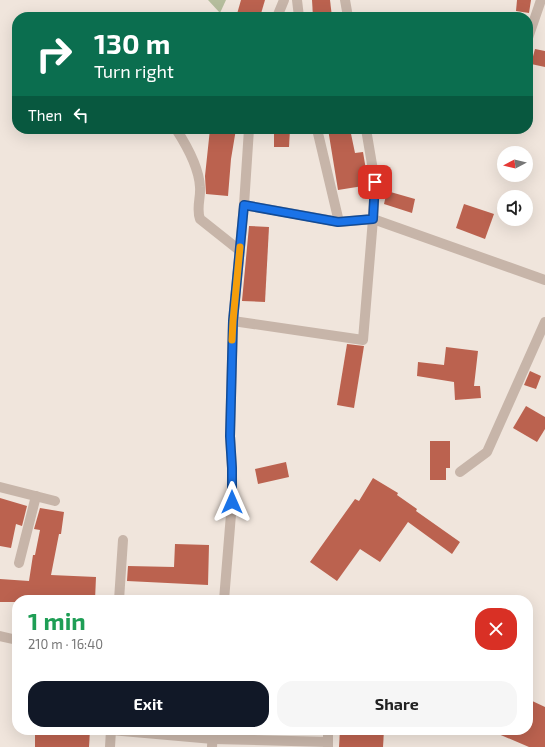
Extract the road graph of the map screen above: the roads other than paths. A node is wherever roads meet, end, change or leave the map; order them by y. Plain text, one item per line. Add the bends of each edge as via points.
1 (284, 0) edge
2 (297, 0) edge
3 (346, 0) edge
4 (541, 0) edge
5 (279, 12) edge
6 (298, 12) edge
7 (347, 12) edge
8 (533, 23) edge
9 (179, 134) edge
10 (249, 134) edge
11 (318, 134) edge
12 (367, 134) edge
13 (244, 205) junction
14 (373, 219) junction
15 (338, 222) junction
16 (239, 250) junction
17 (545, 280) edge
18 (233, 321) junction
19 (545, 322) edge
20 (460, 472) dead end
21 (0, 487) edge
22 (36, 496) junction
23 (55, 501) dead end
24 (123, 540) dead end
25 (19, 563) dead end
26 (119, 595) edge
27 (224, 595) edge
28 (0, 636) edge
29 (12, 639) edge
30 (111, 735) edge
31 (168, 735) edge
32 (213, 739) edge
33 (328, 744) edge
34 (110, 747) edge

1 - 5 street
2 - 6 street
3 - 7 street
4 - 8 street
9 - 16 street via 199,175 200,219
10 - 13 street
11 - 15 street
12 - 14 street via 375,182
13 - 15 street
13 - 16 street
14 - 15 street
14 - 17 street
14 - 18 street via 363,340
16 - 18 street
18 - 27 street via 230,436 232,502
19 - 20 street via 487,452
21 - 22 street
22 - 23 street
22 - 25 street
24 - 26 street
28 - 29 street
30 - 34 street
31 - 32 street
32 - 33 street

